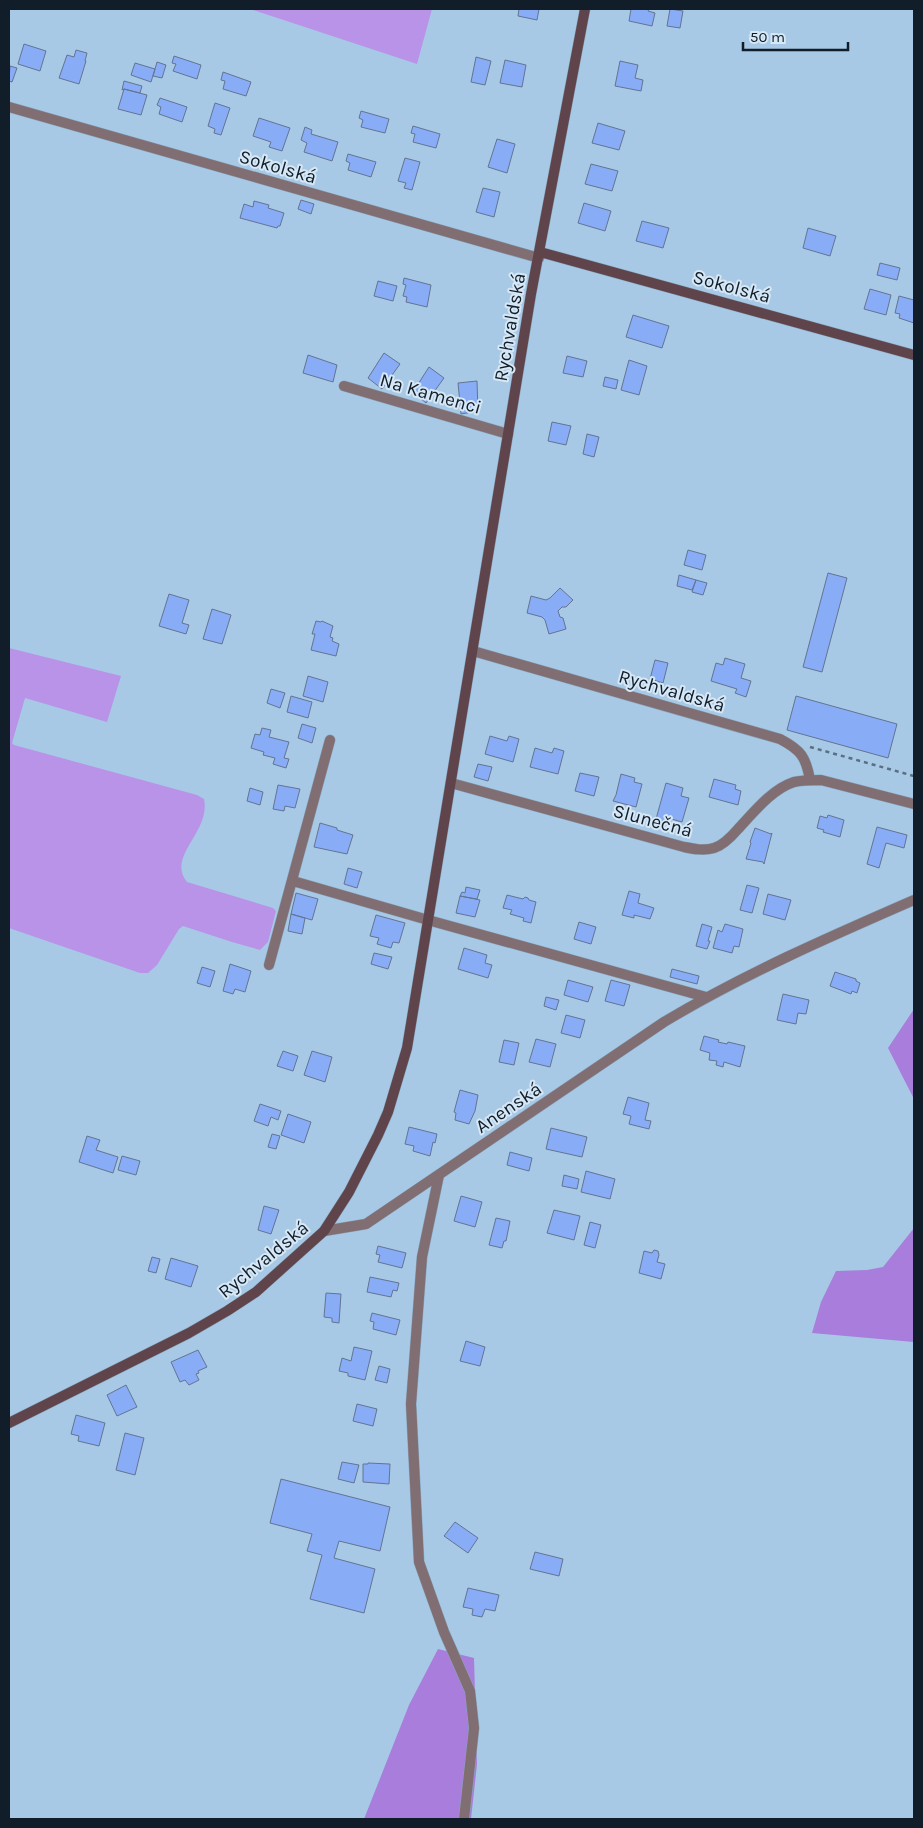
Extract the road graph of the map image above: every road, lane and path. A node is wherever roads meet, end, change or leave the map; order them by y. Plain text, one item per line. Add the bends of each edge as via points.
1 (585, 9) edge
2 (9, 106) edge
3 (539, 255) junction
4 (914, 355) edge
5 (344, 386) dead end
6 (508, 434) junction
7 (473, 652) junction
8 (330, 740) dead end
9 (794, 746) junction
10 (914, 776) edge
11 (810, 780) junction
12 (451, 783) junction
13 (914, 804) edge
14 (293, 881) junction
15 (914, 900) edge
16 (428, 920) junction
17 (269, 965) dead end
18 (706, 997) junction
19 (439, 1175) junction
20 (324, 1231) junction
21 (9, 1423) edge
22 (464, 1819) edge

1 - 3 street, Rychvaldská
2 - 3 street, Sokolská
3 - 4 street, Sokolská
3 - 6 street, Rychvaldská
5 - 6 street, Na Kamenci
6 - 7 street, Rychvaldská
7 - 9 street, Rychvaldská via 780,739
7 - 12 street, Rychvaldská
8 - 14 street
9 - 10 path via 805,746
9 - 11 street via 808,766
11 - 12 street, Slunečná via 794,782 781,789 730,838 716,847 701,850
11 - 13 street, Slunečná
12 - 16 street, Rychvaldská
14 - 16 street
14 - 17 street
15 - 18 street, Anenská via 826,938
16 - 18 street
16 - 20 street, Rychvaldská via 407,1048 394,1094 353,1184
18 - 19 street, Anenská
19 - 20 street, Anenská via 366,1224
19 - 22 street via 422,1257 411,1404 419,1562 470,1691 474,1728
20 - 21 street, Rychvaldská via 276,1276 227,1311 190,1333

